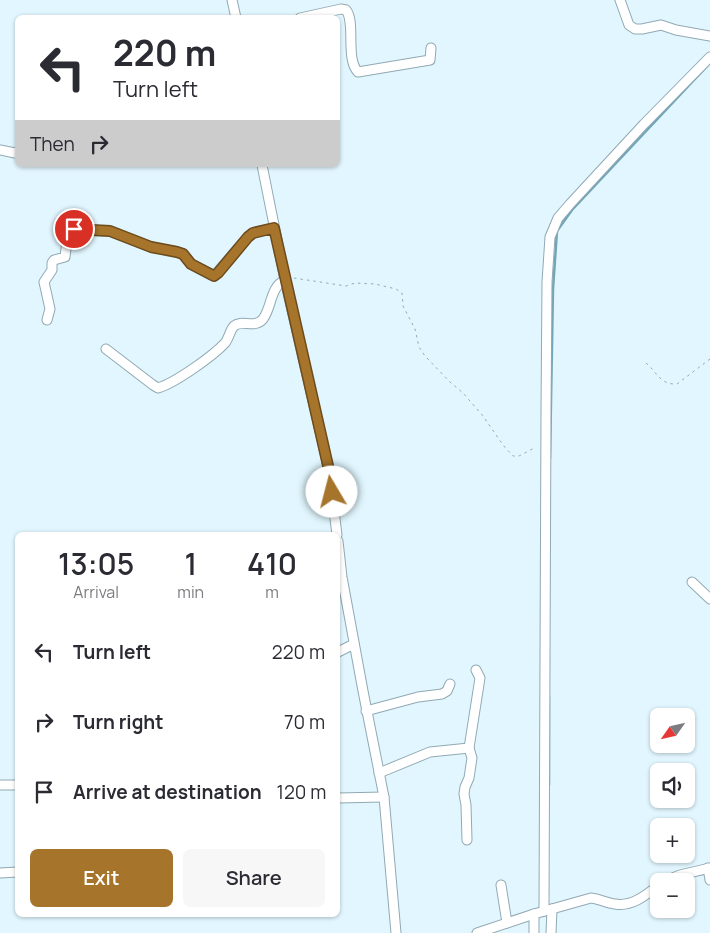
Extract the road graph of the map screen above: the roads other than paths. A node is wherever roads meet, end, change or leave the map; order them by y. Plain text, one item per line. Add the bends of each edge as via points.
1 (232, 0) edge
2 (620, 0) edge
3 (235, 15) edge
4 (314, 15) edge
5 (710, 36) edge
6 (431, 48) dead end
7 (710, 57) edge
8 (0, 150) edge
9 (15, 152) edge
10 (262, 167) edge
11 (274, 228) junction
12 (285, 279) junction
13 (47, 320) dead end
14 (106, 349) dead end
15 (337, 532) edge
16 (340, 554) edge
17 (692, 582) dead end
18 (710, 599) edge
19 (354, 644) junction
20 (340, 651) edge
21 (476, 670) dead end
22 (450, 684) dead end
23 (366, 711) junction
24 (469, 748) junction
25 (379, 773) junction
26 (0, 785) edge
27 (15, 785) edge
28 (384, 796) junction
29 (340, 798) edge
30 (467, 840) dead end
31 (709, 868) edge
32 (0, 872) edge
33 (15, 872) edge
34 (688, 873) edge
35 (710, 880) edge
36 (501, 885) dead end
37 (650, 892) edge
38 (548, 910) junction
39 (534, 914) junction
40 (507, 924) junction
41 (396, 933) edge
42 (477, 933) edge
43 (534, 933) edge
44 (551, 933) edge

1 - 3 street
2 - 5 street via 628,25 635,29 661,25
4 - 6 street via 346,10 350,17 350,39 358,72 430,60
7 - 38 street via 570,204 558,218 550,237 546,444
8 - 9 street
10 - 11 street
11 - 12 street
11 - 13 street via 253,233 214,276 177,252 151,247 110,231 70,230 65,257 54,260 44,282 50,309
12 - 14 street via 277,286 264,318 251,324 235,325 219,348 181,378 164,386 158,388 153,385
12 - 15 street via 329,470
16 - 19 street
17 - 18 street
19 - 20 street
19 - 23 street
21 - 24 street via 480,678
22 - 23 street via 442,694
23 - 25 street
24 - 25 street via 430,752
24 - 30 street via 472,758 464,794
25 - 28 street
26 - 27 street
28 - 29 street
28 - 41 street
31 - 34 street
31 - 35 street
32 - 33 street
36 - 40 street
37 - 38 street via 628,903 616,904 591,898
38 - 39 street
38 - 44 street
39 - 40 street
39 - 43 street
40 - 42 street

